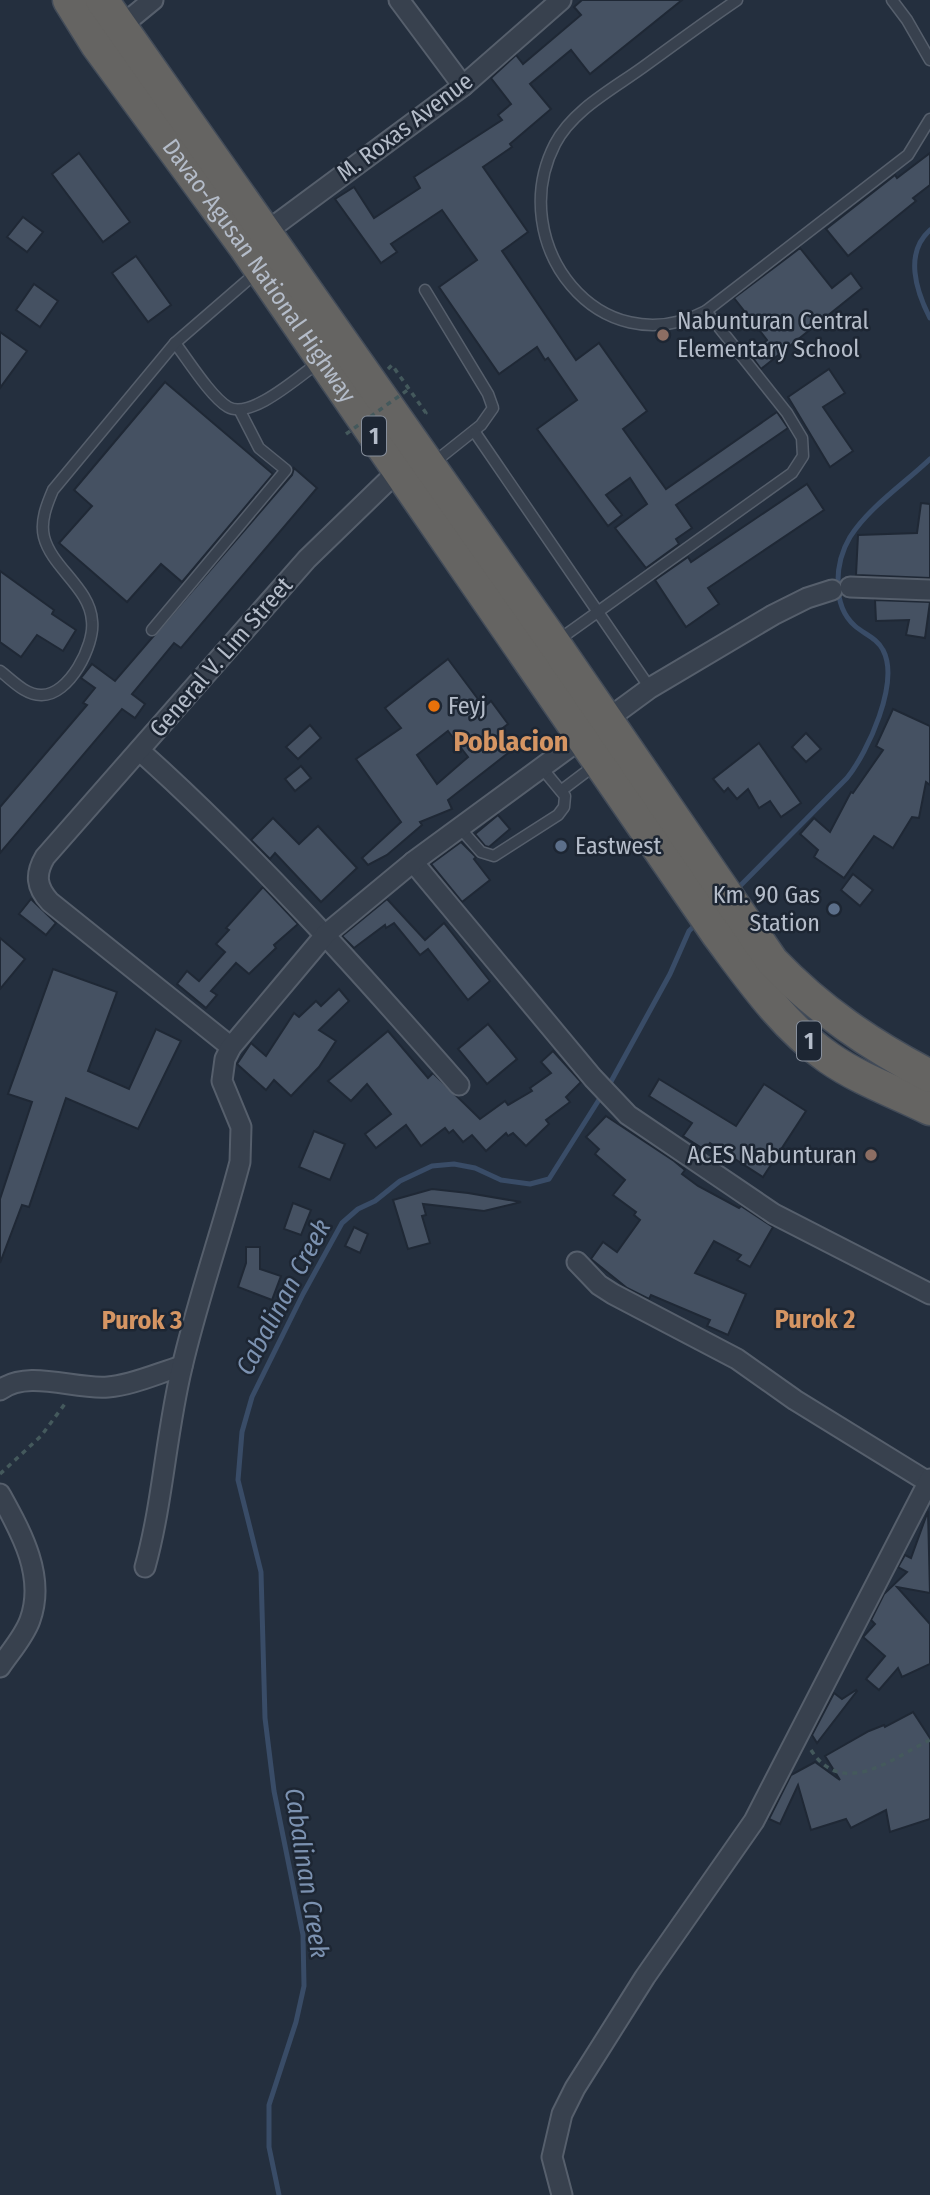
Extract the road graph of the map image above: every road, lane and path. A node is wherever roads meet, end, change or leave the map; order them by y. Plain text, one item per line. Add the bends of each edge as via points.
1 (69, 0) edge
2 (102, 0) edge
3 (153, 0) edge
4 (399, 0) edge
5 (561, 0) edge
6 (737, 0) edge
7 (892, 0) edge
8 (108, 36) junction
9 (930, 60) edge
10 (463, 86) junction
11 (930, 119) edge
12 (256, 250) junction
13 (425, 290) dead end
14 (706, 310) junction
15 (175, 343) junction
16 (322, 360) junction
17 (393, 365) dead end
18 (409, 389) junction
19 (240, 411) junction
20 (426, 413) dead end
21 (474, 431) junction
22 (346, 434) dead end
23 (414, 471) junction
24 (930, 590) edge
25 (597, 612) junction
26 (152, 630) dead end
27 (554, 643) junction
28 (0, 671) edge
29 (650, 688) junction
30 (605, 745) junction
31 (140, 751) junction
32 (541, 767) junction
33 (562, 790) junction
34 (460, 827) junction
35 (413, 862) junction
36 (729, 926) junction
37 (326, 934) junction
38 (231, 1046) junction
39 (930, 1076) edge
40 (459, 1085) dead end
41 (930, 1110) edge
42 (577, 1262) dead end
43 (930, 1294) edge
44 (182, 1366) junction
45 (77, 1387) junction
46 (0, 1390) edge
47 (0, 1474) edge
48 (929, 1480) edge
49 (0, 1494) edge
50 (145, 1566) dead end
51 (0, 1667) edge
52 (798, 1730) junction
53 (930, 1740) edge
54 (562, 2195) edge

1 - 8 highway, Davao-Agusan National Highway / 1
2 - 8 highway, Davao-Agusan National Highway / 1
3 - 8 street
4 - 10 street
5 - 10 street, M. Roxas Avenue
6 - 14 lane via 577,116 555,143 542,186 542,225 554,265 580,298 607,316 631,323 685,322
7 - 9 lane
8 - 12 highway, Davao-Agusan National Highway / 1
10 - 12 street, M. Roxas Avenue
11 - 14 lane via 908,155
12 - 15 lane
12 - 16 highway, Davao-Agusan National Highway / 1
12 - 23 highway, Davao-Agusan National Highway / 1
13 - 21 lane via 491,400 490,415
14 - 25 lane via 787,413 802,438 803,456 792,473
15 - 19 lane via 225,405
15 - 28 lane via 60,480 47,504 43,534 47,545 83,597 93,620 86,650 63,686 52,694 30,693
16 - 19 lane via 254,408
16 - 23 highway, Davao-Agusan National Highway / 1
17 - 18 path
18 - 20 path
18 - 22 path, bridge
19 - 26 lane via 259,448 285,470
21 - 23 lane
21 - 25 lane
23 - 27 highway, Davao-Agusan National Highway / 1
23 - 30 highway, Davao-Agusan National Highway / 1
23 - 31 street, General V. Lim Street via 307,559
24 - 29 street via 841,589 807,598
25 - 27 lane
25 - 29 lane
27 - 30 highway, Davao-Agusan National Highway / 1
29 - 30 street
30 - 32 street
30 - 33 lane
30 - 36 highway, Davao-Agusan National Highway / 1
31 - 37 street via 203,808
31 - 38 street, General V. Lim Street via 46,857 37,874 42,893
32 - 33 lane
32 - 34 street
33 - 34 lane via 561,812 497,855 484,854
34 - 35 street
35 - 37 street
35 - 43 street via 593,1078 648,1130 774,1214
36 - 39 highway, Davao-Agusan National Highway / 1 via 846,1027
36 - 41 highway, Davao-Agusan National Highway / 1 via 790,1025 830,1059
37 - 38 street
37 - 40 street
38 - 44 street via 222,1081 241,1127 240,1162
42 - 48 street via 599,1285 737,1359 795,1400
44 - 45 street via 111,1387
44 - 50 street
45 - 46 street via 22,1381
45 - 47 path via 41,1436
48 - 52 street
49 - 51 street via 25,1542 34,1583 30,1620
52 - 53 path via 816,1758 855,1775 888,1764
52 - 54 street via 754,1821 645,1977 575,2088 562,2115 552,2158

